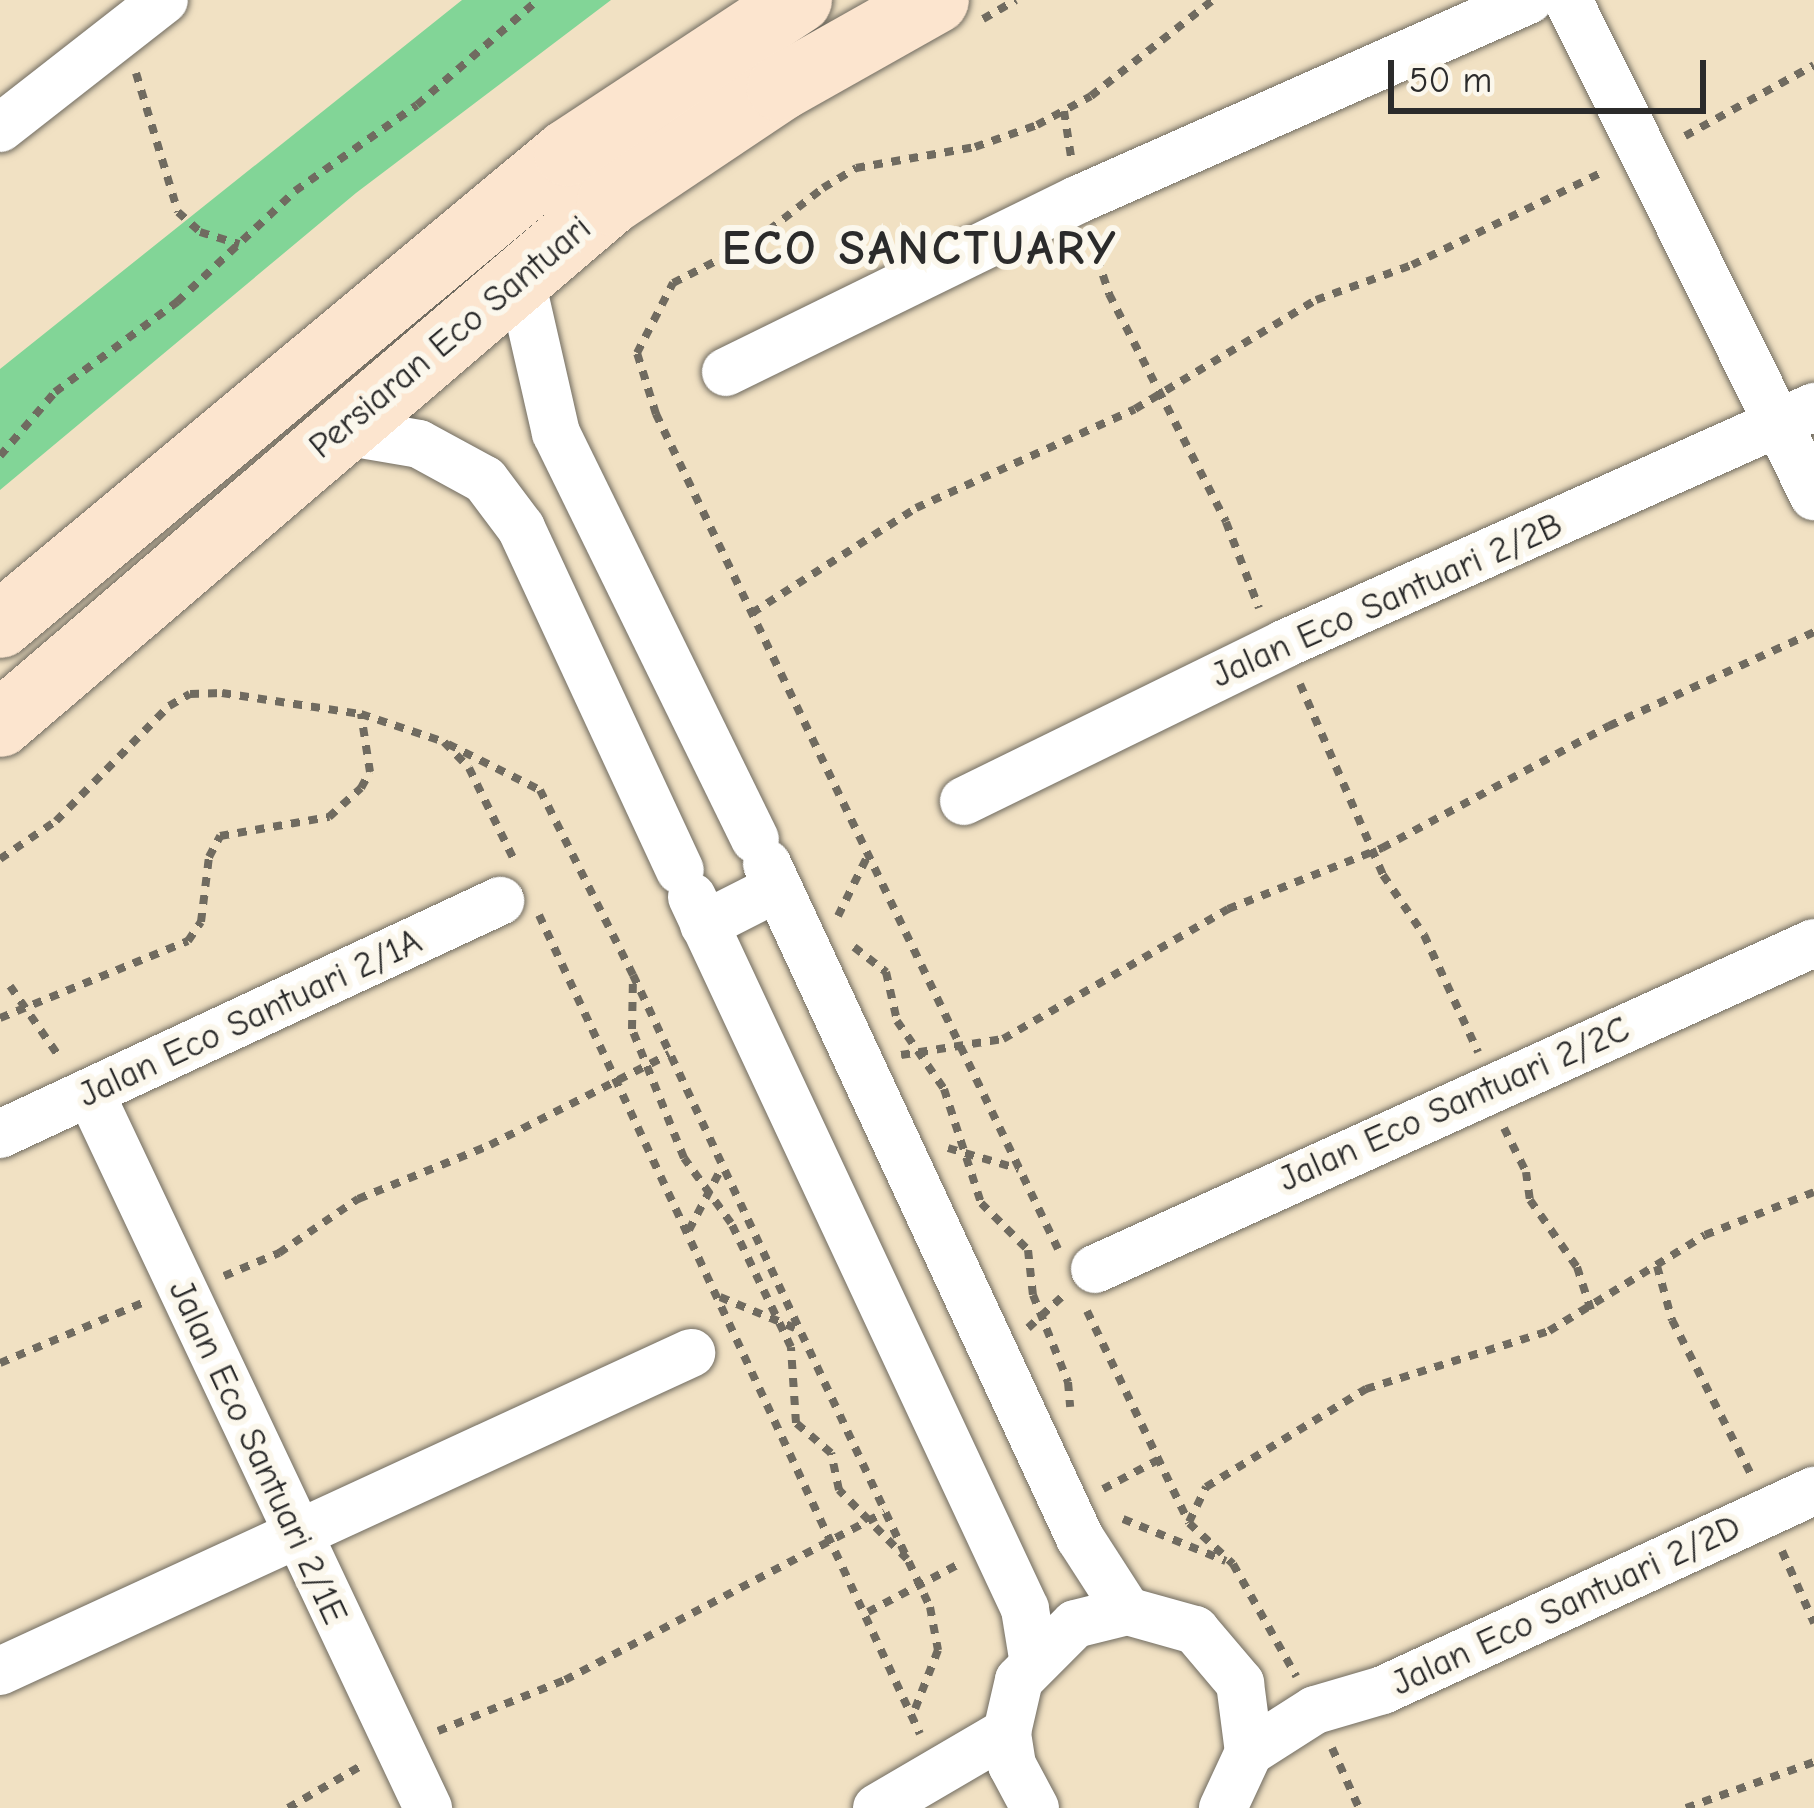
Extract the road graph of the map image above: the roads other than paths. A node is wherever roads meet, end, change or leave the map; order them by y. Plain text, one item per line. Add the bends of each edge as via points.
1 (799, 0) edge
2 (936, 0) edge
3 (1529, 0) edge
4 (1568, 0) edge
5 (132, 8) edge
6 (0, 128) edge
7 (520, 276) junction
8 (726, 372) dead end
9 (1797, 415) edge
10 (338, 430) junction
11 (588, 495) junction
12 (1814, 496) edge
13 (521, 528) junction
14 (0, 625) edge
15 (0, 724) edge
16 (964, 801) dead end
17 (766, 864) junction
18 (517, 891) road end
19 (692, 897) junction
20 (1814, 943) edge
21 (91, 1094) junction
22 (0, 1134) edge
23 (1085, 1277) road end
24 (692, 1353) dead end
25 (1814, 1491) edge
26 (294, 1532) junction
27 (1127, 1611) junction
28 (1033, 1658) junction
29 (0, 1671) edge
30 (1240, 1683) junction
31 (1315, 1710) junction
32 (1007, 1732) junction
33 (1249, 1753) junction
34 (932, 1782) junction
35 (1030, 1802) edge
36 (428, 1808) edge
37 (877, 1808) edge
38 (1223, 1808) edge

1 - 14 street, Persiaran Eco Santuari via 567,153
2 - 7 street, Persiaran Eco Santuari via 780,88 610,202
3 - 8 street via 1077,200
4 - 9 street via 1646,154
5 - 6 street
7 - 10 street, Persiaran Eco Santuari
7 - 11 street via 556,433
9 - 12 street
9 - 16 street, Jalan Eco Santuari 2/2B via 1284,644
10 - 13 street via 419,444 458,461 485,480
10 - 15 street, Persiaran Eco Santuari
11 - 13 street
11 - 17 street
13 - 19 street
17 - 19 street
17 - 27 street via 1080,1538
18 - 21 street, Jalan Eco Santuari 2/1A
19 - 28 street via 1025,1609
20 - 23 street, Jalan Eco Santuari 2/2C
21 - 22 street, Jalan Eco Santuari 2/1A
21 - 26 street, Jalan Eco Santuari 2/1E
24 - 26 street
25 - 31 street, Jalan Eco Santuari 2/2D via 1383,1690
26 - 29 street via 194,1587
26 - 36 street, Jalan Eco Santuari 2/1E
27 - 28 street via 1075,1624
27 - 30 street via 1195,1630
28 - 32 street
30 - 31 street
30 - 33 street
31 - 33 street, Jalan Eco Santuari 2/2D
32 - 34 street
32 - 35 street
33 - 38 street
34 - 35 street
34 - 37 street

